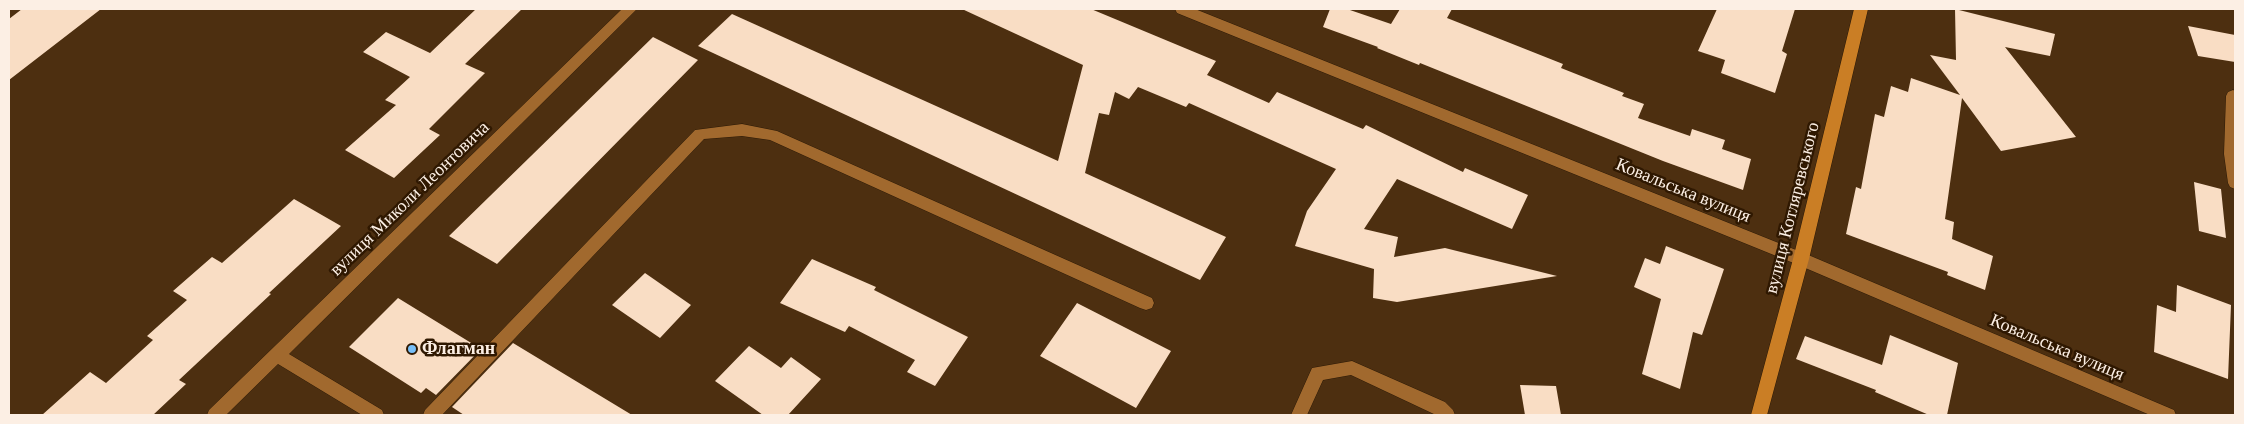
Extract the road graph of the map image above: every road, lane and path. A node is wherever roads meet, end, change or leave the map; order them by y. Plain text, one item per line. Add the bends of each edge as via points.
1 (630, 9) edge
2 (1182, 9) edge
3 (1861, 9) edge
4 (2233, 96) dead end
5 (2235, 184) edge
6 (1801, 259) junction
7 (1146, 303) dead end
8 (277, 355) junction
9 (215, 415) edge
10 (376, 415) edge
11 (431, 415) edge
12 (1299, 415) edge
13 (1447, 415) edge
14 (1759, 415) edge
15 (2168, 415) edge

1 - 8 street, вулиця Миколи Леонтовича
2 - 6 street, Ковальська вулиця
3 - 6 main road, вулиця Котляревського
4 - 5 street via 2231,154
6 - 14 main road, вулиця Котляревського
6 - 15 street, Ковальська вулиця
7 - 11 street via 772,135 742,130 700,134
8 - 9 street, вулиця Миколи Леонтовича
8 - 10 street
12 - 13 street via 1318,373 1352,368 1439,408

